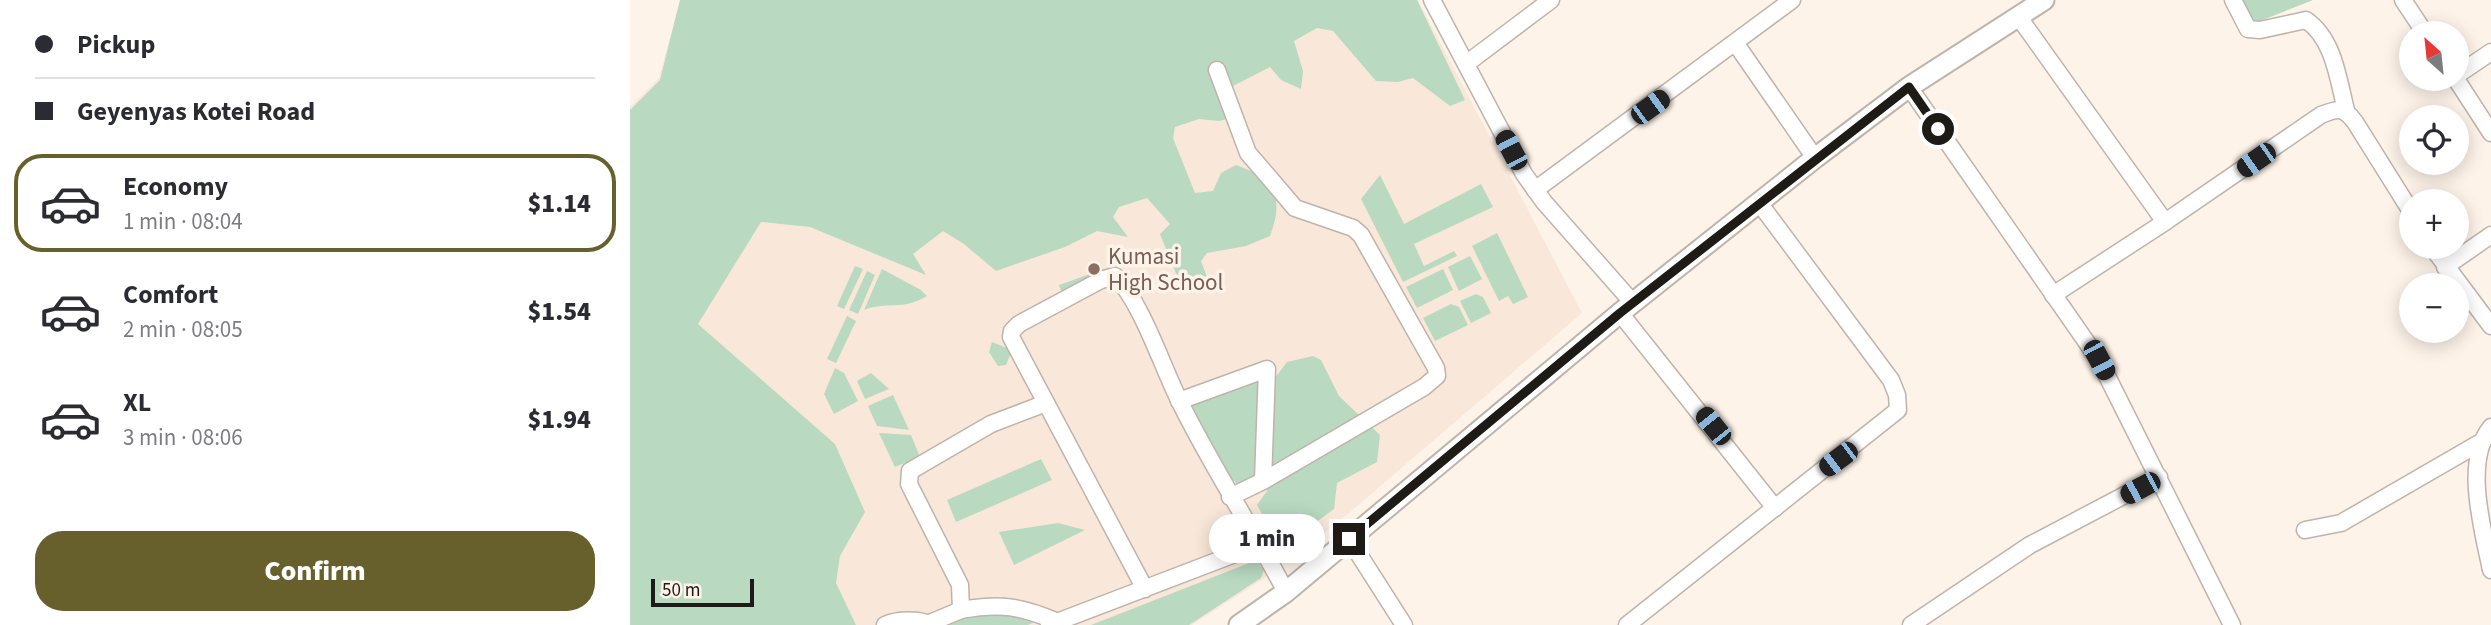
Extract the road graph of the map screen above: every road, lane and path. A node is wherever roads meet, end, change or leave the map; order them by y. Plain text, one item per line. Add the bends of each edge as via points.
1 (1432, 0) edge
2 (1551, 0) edge
3 (1792, 0) edge
4 (2044, 0) edge
5 (2233, 0) edge
6 (2403, 0) edge
7 (2018, 16) junction
8 (2417, 21) edge
9 (1736, 44) junction
10 (2491, 52) edge
11 (1466, 64) junction
12 (2469, 68) edge
13 (1217, 70) dead end
14 (1909, 87) junction
15 (2465, 91) edge
16 (2346, 110) junction
17 (2491, 133) edge
18 (1815, 158) junction
19 (1535, 190) junction
20 (2399, 193) edge
21 (1760, 204) junction
22 (2165, 222) junction
23 (2491, 235) edge
24 (2440, 259) edge
25 (2445, 267) junction
26 (2053, 295) junction
27 (1626, 308) junction
28 (2491, 326) edge
29 (1179, 401) junction
30 (1045, 403) junction
31 (2487, 434) edge
32 (2159, 477) junction
33 (1263, 481) junction
34 (1230, 497) junction
35 (1775, 508) junction
36 (2305, 530) dead end
37 (1349, 539) junction
38 (1261, 544) junction
39 (2491, 570) edge
40 (1145, 589) junction
41 (1286, 592) junction
42 (961, 610) junction
43 (1053, 623) edge
44 (931, 624) edge
45 (885, 625) edge
46 (1239, 625) edge
47 (1404, 625) edge
48 (1626, 625) edge
49 (1911, 625) edge
50 (2232, 625) edge

1 - 11 street
2 - 11 street
3 - 9 street
4 - 7 street
5 - 16 street via 2248,29 2306,20 2319,29 2334,60
6 - 8 street
7 - 14 street
7 - 22 street
9 - 18 street
9 - 19 street
10 - 12 street
11 - 19 street
13 - 33 street via 1248,153 1295,208 1361,235 1437,376
14 - 18 street
14 - 26 street
15 - 17 street
16 - 20 street
16 - 22 street via 2336,108 2321,115
18 - 21 street
19 - 27 street
21 - 27 street
21 - 35 street via 1898,395 1898,410 1880,427
22 - 26 street
23 - 25 street
24 - 25 street
25 - 28 street
26 - 32 street via 2099,360
27 - 35 street
27 - 37 street
29 - 30 street via 1115,276 1030,317 1012,331 1016,349
29 - 33 street via 1267,369
29 - 34 street
30 - 40 street
30 - 42 street via 991,424 910,471 909,484 960,585
31 - 36 street via 2341,523
31 - 39 street via 2478,457 2479,509
32 - 49 street via 2030,545
32 - 50 street
33 - 34 street
34 - 38 street
35 - 48 street
37 - 41 street
37 - 47 street
38 - 40 street
38 - 41 street
40 - 43 street
41 - 46 street
42 - 43 street via 994,604 1035,612
42 - 44 street
44 - 45 street

